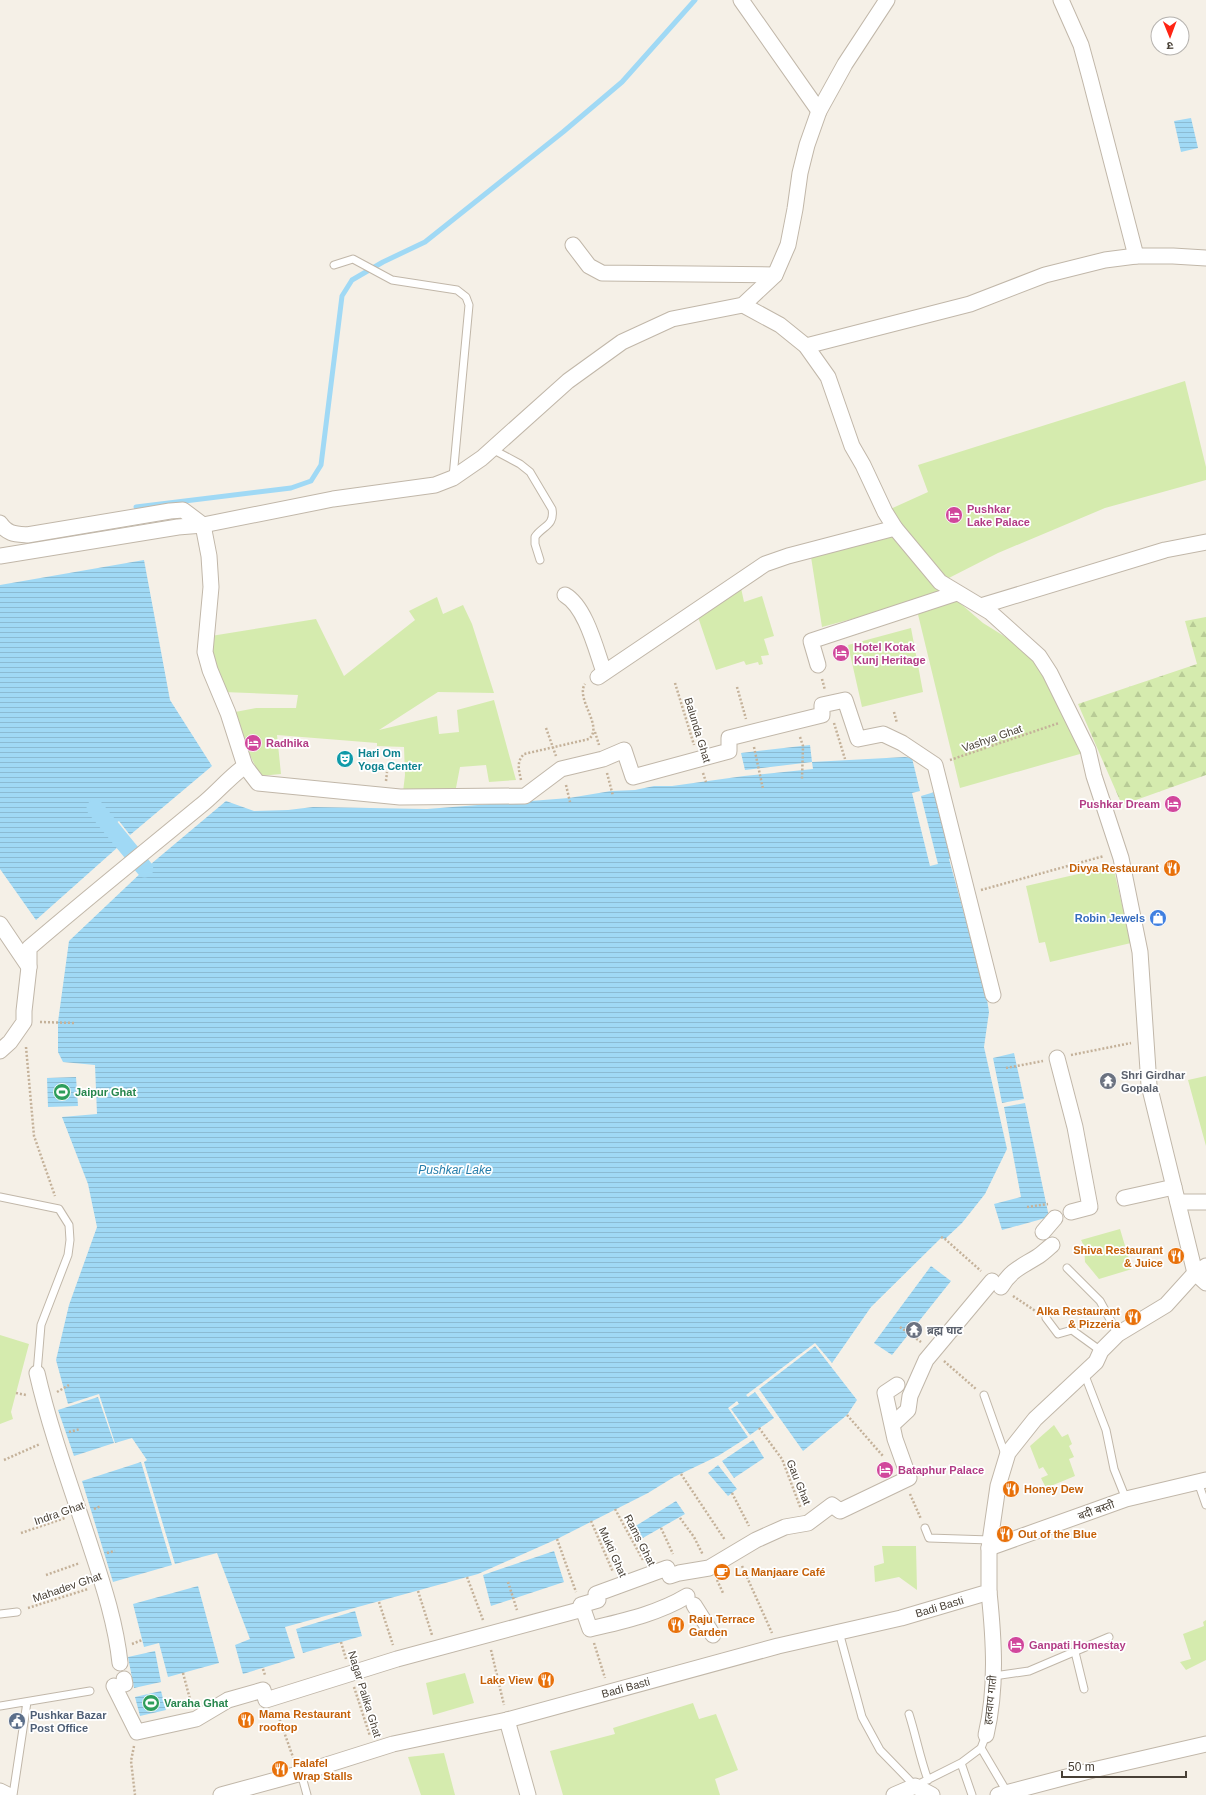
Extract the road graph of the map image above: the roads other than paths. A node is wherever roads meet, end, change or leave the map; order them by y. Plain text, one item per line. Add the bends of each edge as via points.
1 (742, 0) edge
2 (887, 0) edge
3 (1060, 0) edge
4 (819, 111) junction
5 (573, 245) dead end
6 (1136, 256) junction
7 (1206, 258) edge
8 (334, 265) dead end
9 (775, 275) junction
10 (743, 306) junction
11 (806, 346) junction
12 (492, 450) junction
13 (453, 478) junction
14 (0, 523) edge
15 (204, 525) junction
16 (895, 528) junction
17 (1206, 542) edge
18 (0, 556) edge
19 (540, 560) dead end
20 (957, 593) junction
21 (565, 595) dead end
22 (981, 606) junction
23 (818, 665) dead end
24 (240, 770) junction
25 (0, 924) edge
26 (29, 967) junction
27 (993, 995) dead end
28 (0, 1051) edge
29 (1057, 1058) road end
30 (1174, 1187) junction
31 (0, 1197) edge
32 (1124, 1198) dead end
33 (1178, 1202) junction
34 (1206, 1202) edge
35 (1070, 1212) dead end
36 (1055, 1218) dead end
37 (1043, 1232) dead end
38 (1052, 1245) dead end
39 (1067, 1268) dead end
40 (1202, 1274) edge
41 (1046, 1318) dead end
42 (1118, 1334) junction
43 (1101, 1351) junction
44 (36, 1373) joint
45 (1084, 1373) junction
46 (897, 1385) dead end
47 (984, 1396) dead end
48 (893, 1424) junction
49 (1007, 1459) junction
50 (1202, 1481) edge
51 (1126, 1499) junction
52 (1206, 1505) edge
53 (925, 1528) road end
54 (990, 1544) junction
55 (989, 1592) junction
56 (581, 1605) road end
57 (17, 1612) road end
58 (0, 1614) edge
59 (839, 1632) junction
60 (713, 1635) dead end
61 (1109, 1637) dead end
62 (1075, 1652) junction
63 (120, 1663) dead end
64 (994, 1676) junction
65 (121, 1683) dead end
66 (1084, 1689) dead end
67 (90, 1691) dead end
68 (27, 1702) junction
69 (0, 1706) edge
70 (909, 1714) dead end
71 (507, 1720) junction
72 (983, 1742) junction
73 (1206, 1744) edge
74 (961, 1763) junction
75 (300, 1774) junction
76 (922, 1783) junction
77 (0, 1791) edge
78 (1003, 1794) edge
79 (8, 1795) edge
80 (13, 1795) edge
81 (221, 1795) edge
82 (307, 1795) edge
83 (528, 1795) edge
84 (894, 1795) edge
85 (932, 1795) edge
86 (972, 1795) edge

1 - 4 street
2 - 4 street
3 - 6 street via 1081,45
4 - 9 street via 800,173 788,245
5 - 9 street via 589,266 602,273
6 - 7 street
6 - 11 street via 1105,260 1045,275 970,304
8 - 13 lane via 348,259 359,260 392,280 456,290 466,297 469,305
9 - 10 street
10 - 11 street via 780,325
10 - 12 street via 672,319 622,342 568,380
11 - 16 street via 828,377 852,446
12 - 13 street
12 - 19 lane via 530,472 552,509 551,522 534,538
13 - 15 street via 435,484 333,499
14 - 15 street via 4,530 27,534 183,510
15 - 18 street
15 - 24 street via 212,587 205,652 228,713
16 - 20 street via 940,582
16 - 21 street via 766,564 601,675 583,617 577,605
17 - 22 street via 1164,550
20 - 22 street
20 - 23 street via 811,641
22 - 30 street via 1039,656 1088,750 1094,776 1120,852 1140,952 1149,1085
24 - 26 street via 205,803 29,948
24 - 27 street via 258,783 400,797 525,796 561,769 603,759 624,750 633,777 729,751 729,738 822,716 822,705 845,700 858,739 883,734 935,765
25 - 26 street
26 - 28 street via 24,1022
29 - 35 street via 1075,1127 1090,1207
30 - 32 street
30 - 33 street
31 - 44 lane via 59,1209 69,1225 68,1255 41,1325
33 - 34 street
33 - 40 street
36 - 37 street
38 - 48 street via 997,1284 926,1360 910,1396 908,1410
39 - 42 lane via 1100,1301
40 - 42 street via 1166,1305
41 - 43 lane via 1058,1334 1072,1330
42 - 43 street
43 - 45 street via 1096,1362
44 - 63 street via 54,1438 104,1583
45 - 49 street via 1035,1419 1008,1453
45 - 51 lane via 1106,1430 1114,1468
46 - 48 street via 884,1393
47 - 49 lane
48 - 56 street via 909,1478 904,1481 840,1511 832,1505 808,1522 786,1527 756,1540 709,1568 670,1576 667,1568 596,1594 598,1600
49 - 54 street via 998,1486
50 - 51 street, बदी बस्ती
50 - 52 lane
51 - 54 street, बदी बस्ती
53 - 54 lane via 929,1538
54 - 55 street
55 - 59 street, Badi Basti via 901,1618
55 - 64 street, हलवाय गाती via 994,1638
57 - 58 lane
59 - 71 street, Badi Basti via 778,1646
59 - 76 lane via 862,1717 880,1750
60 - 65 street via 690,1600 625,1622 590,1628 583,1609 397,1659 266,1700 263,1690 228,1700 196,1719 137,1732
61 - 62 lane
62 - 64 lane via 1029,1671
62 - 66 lane
64 - 72 street, हलवाय गाती via 991,1713
67 - 68 lane
68 - 69 lane
68 - 80 lane
70 - 76 lane via 921,1760
71 - 75 street, Badi Basti via 393,1744
71 - 83 street
72 - 74 lane
72 - 78 lane
73 - 78 street
74 - 76 lane
74 - 86 lane
75 - 81 street, Badi Basti
75 - 82 lane
76 - 84 street
76 - 85 street
77 - 79 street

